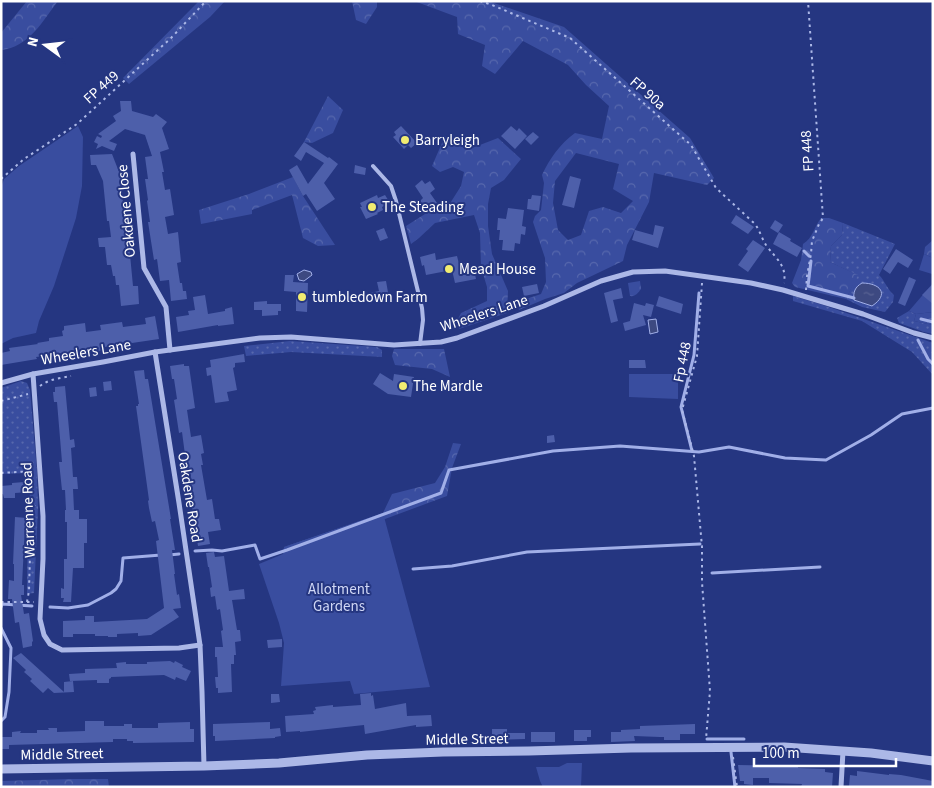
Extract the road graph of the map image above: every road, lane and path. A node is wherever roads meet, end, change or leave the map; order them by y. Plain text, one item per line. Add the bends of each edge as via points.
1 (206, 1) edge
2 (480, 1) edge
3 (808, 1) edge
4 (133, 154) dead end
5 (373, 166) dead end
6 (1, 179) edge
7 (702, 276) junction
8 (783, 290) junction
9 (806, 296) junction
10 (933, 338) edge
11 (420, 344) junction
12 (170, 350) junction
13 (155, 352) junction
14 (33, 374) junction
15 (74, 375) dead end
16 (1, 383) edge
17 (34, 391) junction
18 (1, 401) edge
19 (41, 471) junction
20 (1, 473) edge
21 (36, 502) dead end
22 (1, 602) edge
23 (27, 602) junction
24 (40, 602) junction
25 (200, 645) junction
26 (705, 748) junction
27 (732, 748) junction
28 (843, 751) junction
29 (933, 762) edge
30 (204, 766) junction
31 (1, 769) edge
32 (737, 787) edge
33 (842, 787) edge

1 - 6 path, FP 449 via 171,38 77,124 24,159
2 - 8 path, FP 90a via 570,38 691,145 716,188 759,229 765,244 784,269
3 - 9 path, FP 448 via 823,218 812,241
4 - 12 street, Oakdene Close via 144,268 166,307
5 - 11 lane via 391,186 396,201 422,308
7 - 8 street, Wheelers Lane
7 - 11 street, Wheelers Lane via 665,270 632,272 456,338
7 - 26 path, Fp 448 via 697,356 682,410 694,456 702,547 710,691
8 - 9 street, Wheelers Lane
9 - 10 street, Wheelers Lane
11 - 12 street, Wheelers Lane via 291,337
12 - 13 street, Wheelers Lane
13 - 14 street, Wheelers Lane
13 - 25 street, Oakdene Road
14 - 16 street, Wheelers Lane
14 - 17 street, Warrenne Road
15 - 17 path via 43,383
17 - 18 path
17 - 19 street, Warrenne Road
19 - 20 path
19 - 24 street, Warrenne Road via 43,559
21 - 23 path via 31,518
22 - 23 path
23 - 24 path
24 - 25 street, Warrenne Road via 44,635 50,644 62,650
25 - 30 street, Oakdene Road
26 - 27 street, Middle Street
26 - 30 street, Middle Street via 435,752
27 - 28 street, Middle Street
27 - 32 path
28 - 29 street, Middle Street
28 - 33 street
30 - 31 street, Middle Street

